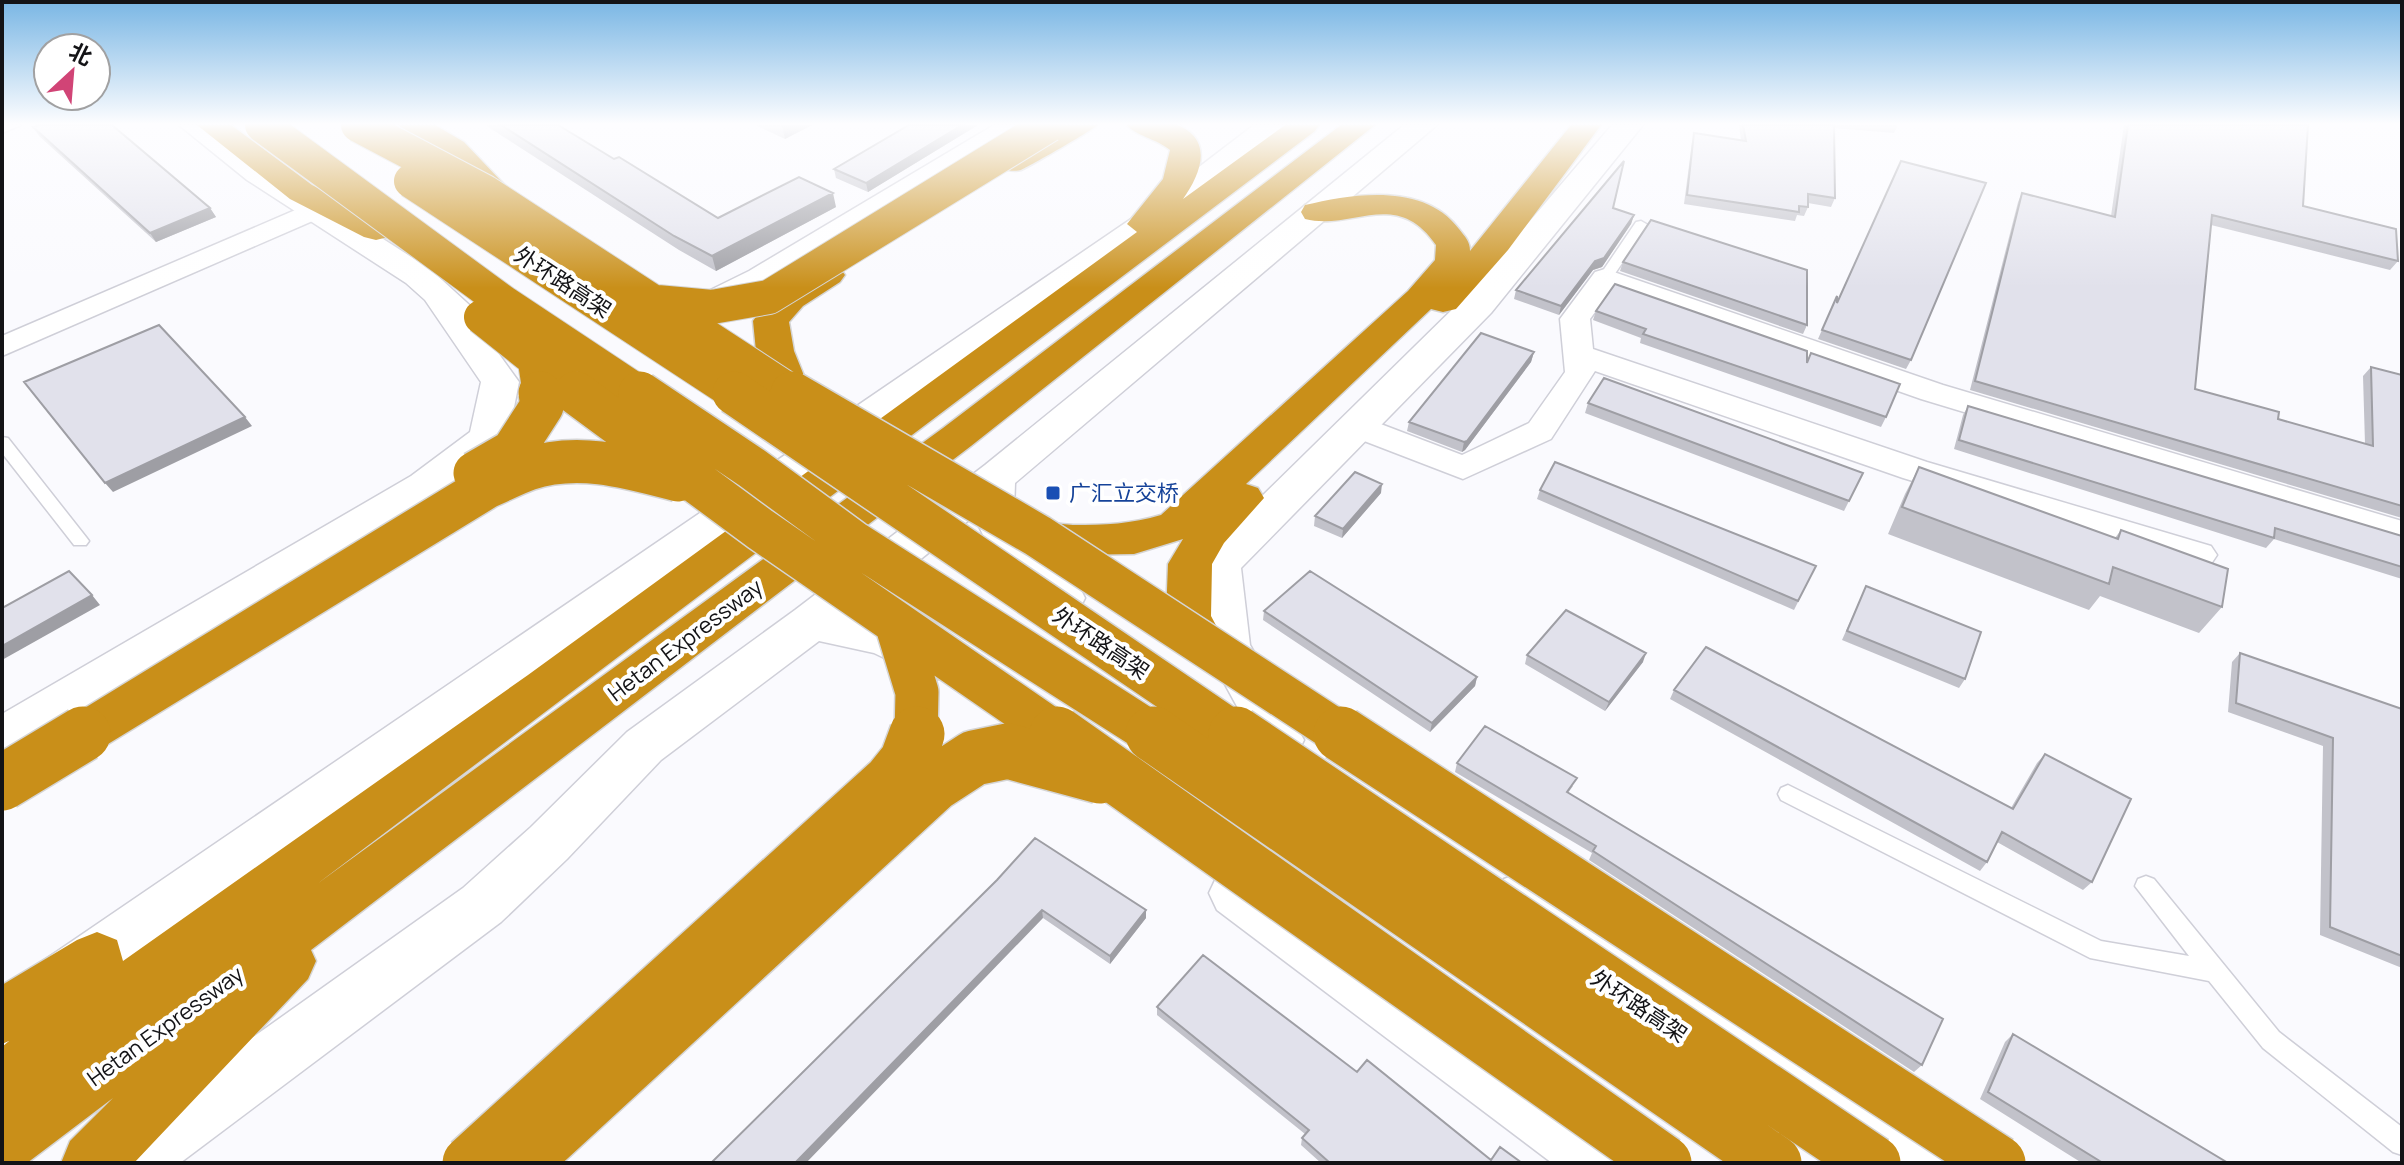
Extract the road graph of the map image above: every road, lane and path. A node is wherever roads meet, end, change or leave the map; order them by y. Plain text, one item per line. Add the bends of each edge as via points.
1 (268, 179) edge
2 (284, 179) edge
3 (312, 179) edge
4 (336, 179) edge
5 (410, 179) edge
6 (455, 179) edge
7 (458, 179) edge
8 (482, 179) edge
9 (925, 179) edge
10 (960, 179) edge
11 (984, 179) edge
12 (1180, 179) edge
13 (1203, 179) edge
14 (1231, 179) edge
15 (1290, 179) edge
16 (1356, 179) edge
17 (1545, 179) edge
18 (1583, 179) edge
19 (507, 206) junction
20 (314, 210) junction
21 (1317, 212) junction
22 (1641, 225) dead end
23 (1143, 226) junction
24 (376, 230) junction
25 (1605, 278) junction
26 (438, 294) junction
27 (660, 313) junction
28 (2, 347) edge
29 (1578, 354) junction
30 (535, 362) junction
31 (792, 393) junction
32 (856, 426) junction
33 (1357, 426) junction
34 (2, 442) edge
35 (999, 475) junction
36 (700, 486) junction
37 (2402, 533) edge
38 (1038, 536) junction
39 (80, 541) dead end
40 (683, 547) junction
41 (2199, 555) edge
42 (811, 622) junction
43 (896, 623) junction
44 (1203, 644) junction
45 (2, 738) edge
46 (1280, 740) junction
47 (2, 757) edge
48 (2, 783) edge
49 (1129, 784) junction
50 (1788, 794) dead end
51 (371, 875) junction
52 (2146, 886) dead end
53 (97, 958) joint
54 (2215, 971) junction
55 (2, 1019) edge
56 (2, 1082) edge
57 (2402, 1143) edge
58 (2, 1144) edge
59 (92, 1163) edge
60 (129, 1163) edge
61 (470, 1163) edge
62 (522, 1163) edge
63 (1602, 1163) edge
64 (1664, 1163) edge
65 (1774, 1163) edge
66 (1873, 1163) edge
67 (1939, 1163) edge
68 (1998, 1163) edge

1 - 20 street
2 - 24 highway
3 - 24 highway
4 - 65 highway, 外环路高架, bridge via 503,302 853,542 1119,710
5 - 66 highway, 外环路高架, bridge via 783,425
6 - 27 street via 630,301
7 - 19 highway, bridge
8 - 19 highway, bridge
9 - 27 street via 761,278
10 - 27 highway, bridge via 769,297
11 - 31 highway via 790,298 771,321 775,351
12 - 23 highway
13 - 23 street
14 - 56 highway, Hetan Expressway
15 - 51 highway, Hetan Expressway via 957,437
16 - 21 street
17 - 44 highway via 1462,282 1209,532 1190,564 1188,616
18 - 33 street via 1478,305
19 - 27 highway, bridge
20 - 26 street
20 - 28 street
21 - 35 street
21 - 38 highway via 1366,204 1402,207 1433,219 1453,244 1452,261 1421,299 1176,526 1134,539
22 - 25 lane
23 - 32 street
24 - 30 highway, bridge
25 - 29 street via 1575,319
25 - 37 street via 1932,392
26 - 40 street via 586,422 688,494 695,510
26 - 45 street via 500,382 488,438 426,486
27 - 31 highway, bridge
27 - 32 street via 814,422
29 - 33 street via 1580,373 1540,431 1463,468
29 - 41 street via 1915,470
30 - 36 highway, bridge
30 - 47 highway, bridge via 542,406 513,451
31 - 38 highway, bridge
32 - 40 street
33 - 46 street via 1219,564 1227,646
34 - 39 lane
35 - 42 street
35 - 46 street via 993,512 1029,578 1144,647
36 - 43 highway, bridge
36 - 48 highway, bridge via 606,460 533,467 487,487
38 - 44 highway, bridge
40 - 53 street
42 - 60 street via 644,746 482,905
42 - 63 street via 879,636 918,653
43 - 49 highway, bridge
43 - 61 highway, bridge via 918,684 921,722 907,763
44 - 68 highway, bridge
46 - 67 street
49 - 62 highway, bridge via 1008,751 974,758 934,784
49 - 64 highway, bridge
50 - 54 lane via 2098,951
51 - 58 highway, Hetan Expressway
51 - 59 highway
52 - 54 lane
53 - 55 highway
54 - 57 lane via 2271,1040

